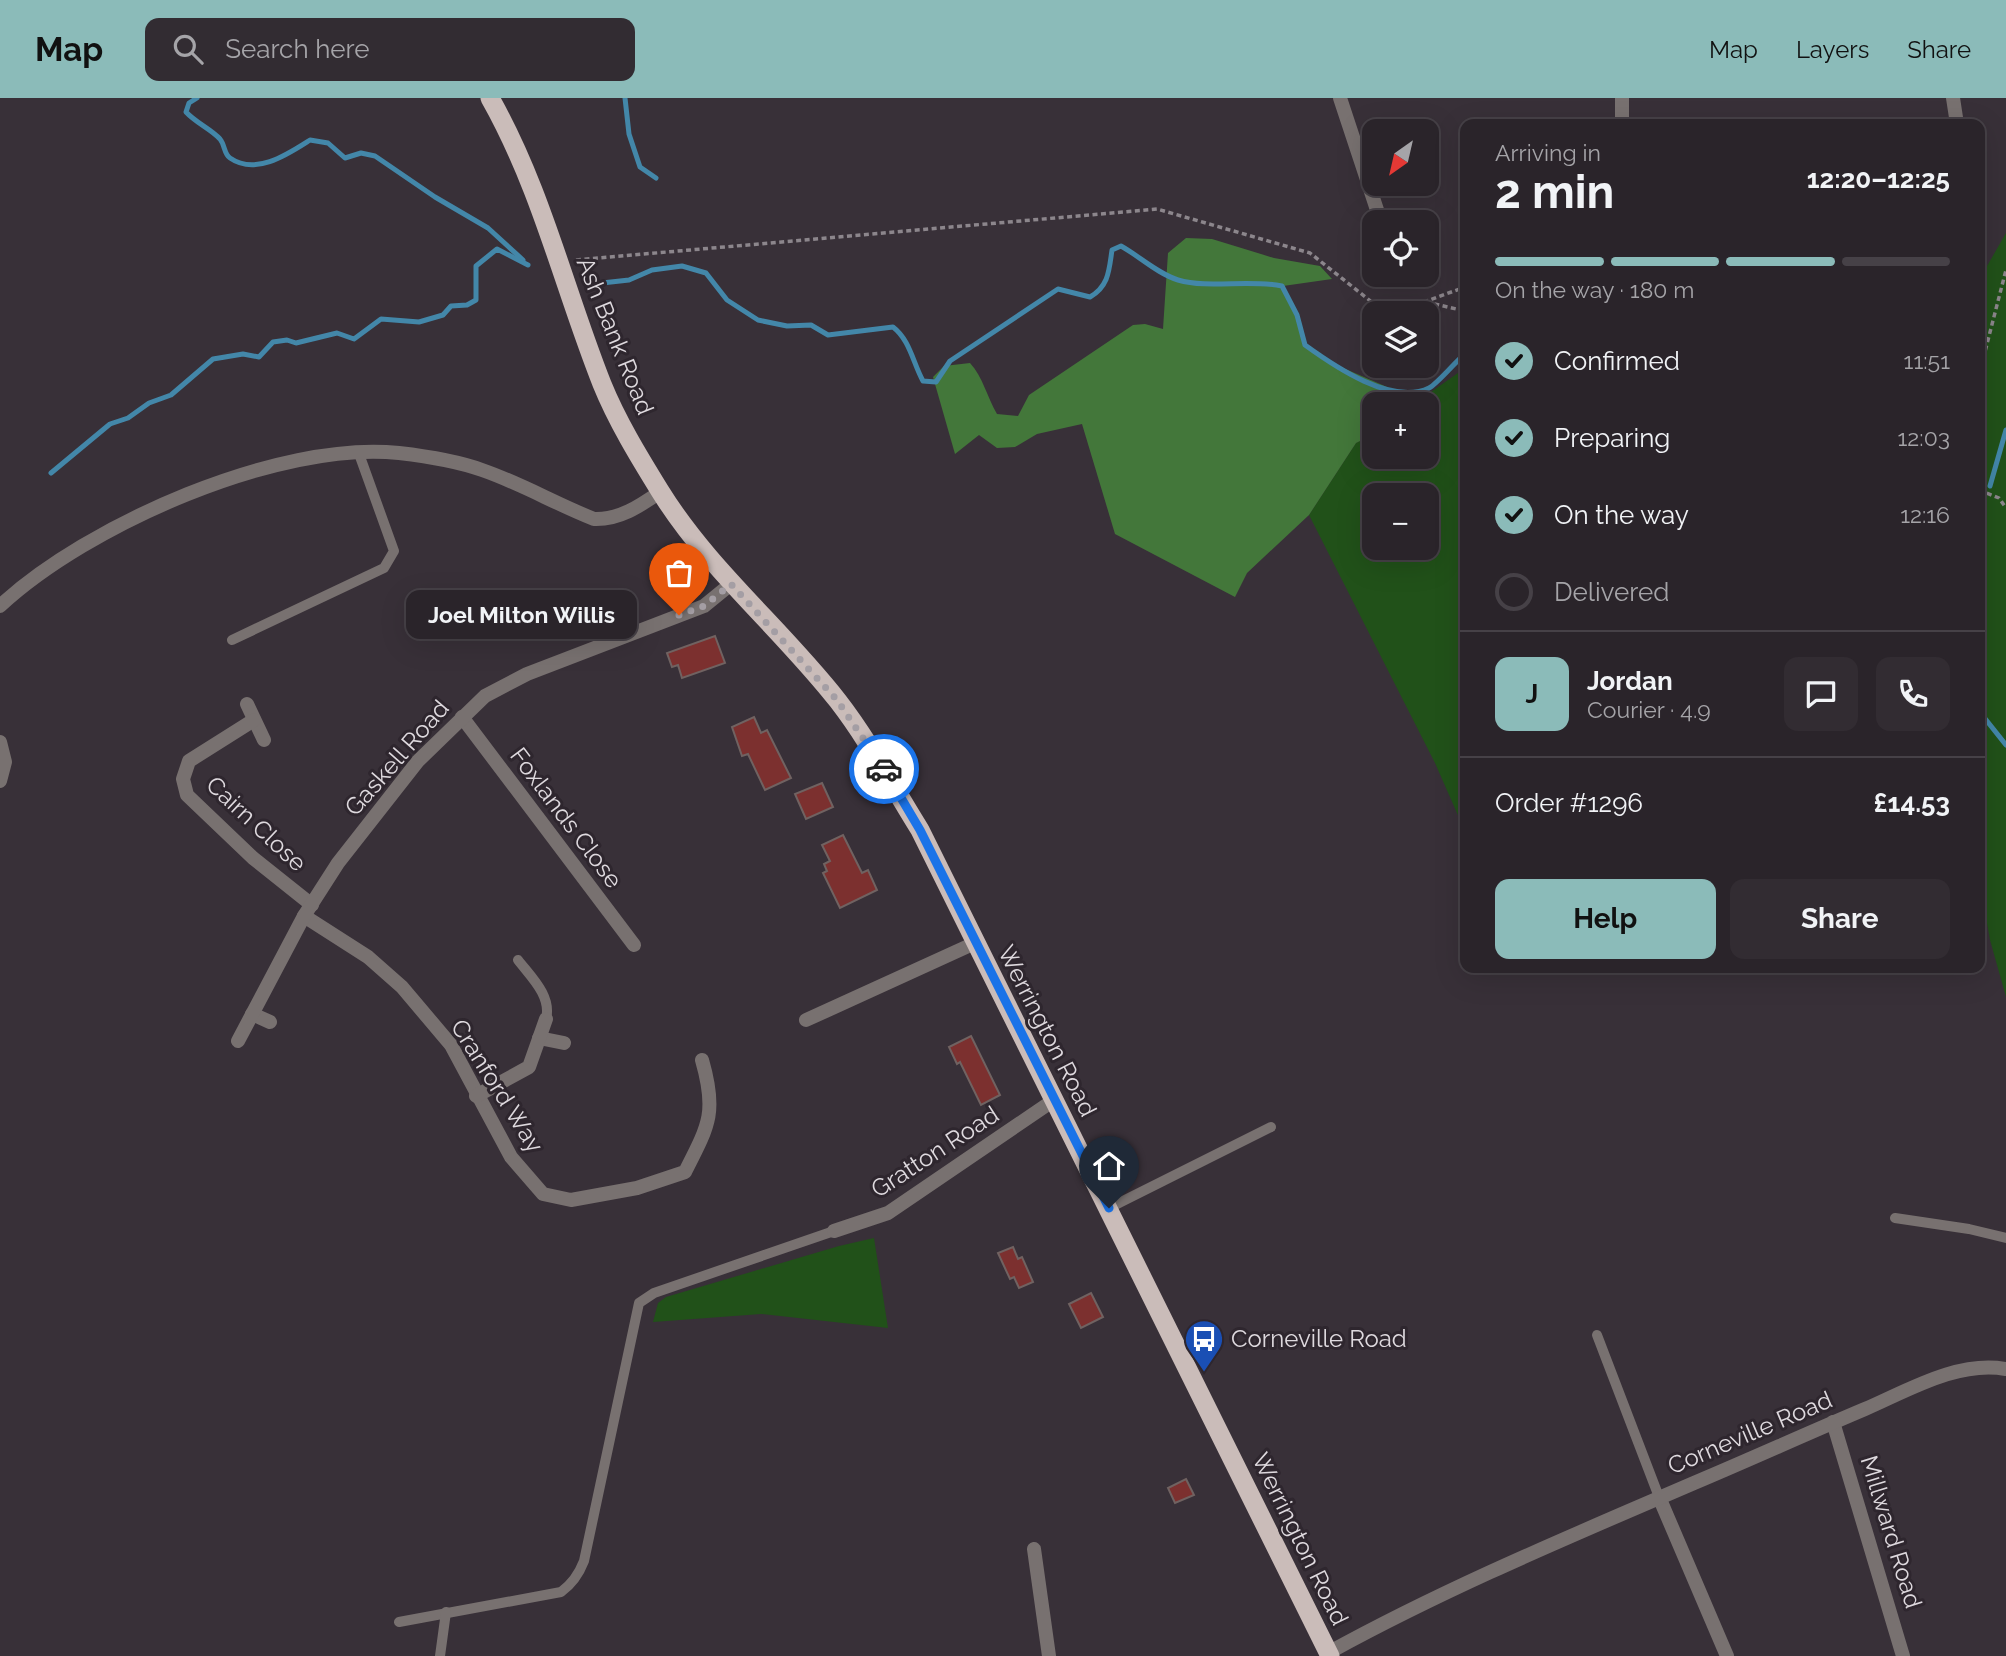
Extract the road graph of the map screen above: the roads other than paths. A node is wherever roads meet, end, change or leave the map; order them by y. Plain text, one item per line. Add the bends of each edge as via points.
1 (490, 98) edge
2 (1340, 98) edge
3 (1622, 98) edge
4 (1953, 98) edge
5 (1622, 119) edge
6 (1956, 119) edge
7 (1377, 210) edge
8 (358, 451) junction
9 (660, 492) junction
10 (731, 584) junction
11 (0, 606) edge
12 (232, 640) dead end
13 (837, 700) joint
14 (247, 704) dead end
15 (462, 717) junction
16 (254, 720) junction
17 (264, 740) dead end
18 (0, 742) edge
19 (0, 781) edge
20 (308, 910) junction
21 (975, 943) junction
22 (634, 945) dead end
23 (518, 960) dead end
24 (252, 1014) junction
25 (546, 1019) joint
26 (806, 1020) dead end
27 (270, 1022) dead end
28 (539, 1038) junction
29 (238, 1041) dead end
30 (564, 1044) dead end
31 (702, 1060) dead end
32 (476, 1096) junction
33 (1054, 1100) junction
34 (1271, 1127) dead end
35 (1109, 1208) junction
36 (1895, 1218) dead end
37 (834, 1231) joint
38 (2006, 1238) edge
39 (1597, 1335) dead end
40 (2006, 1369) edge
41 (1833, 1422) junction
42 (1659, 1497) junction
43 (1034, 1549) dead end
44 (446, 1612) junction
45 (399, 1622) dead end
46 (1327, 1655) edge
47 (440, 1656) edge
48 (1049, 1656) edge
49 (1727, 1656) edge
50 (1903, 1656) edge

1 - 9 highway, Ash Bank Road via 539,203 602,386
2 - 7 street
3 - 5 street
4 - 6 street
8 - 9 street via 400,453 481,470 594,519 621,515
8 - 11 street via 287,463 163,504 59,560
8 - 12 lane via 394,551 384,568
9 - 10 highway, Ash Bank Road
10 - 13 highway, Ash Bank Road
10 - 15 street, Gaskell Road via 704,606 527,674 485,696
13 - 21 highway, Werrington Road via 875,753 920,830
14 - 16 street
15 - 20 street, Gaskell Road via 418,761 338,863
15 - 22 street, Foxlands Close
16 - 17 street
16 - 20 street, Cairn Close via 189,761 183,779 187,795
18 - 19 street via 5,762
20 - 24 street, Gaskell Road
20 - 32 street, Cranford Way via 402,988 451,1045
21 - 26 street
21 - 33 highway, Werrington Road
23 - 25 lane via 546,998
24 - 27 street
24 - 29 street, Gaskell Road
25 - 28 street
28 - 30 street
28 - 32 street via 529,1067
31 - 32 street, Cranford Way via 711,1115 685,1171 637,1188 571,1200 543,1194 511,1157
33 - 35 highway, Werrington Road
33 - 37 street, Gratton Road via 888,1213
34 - 35 lane
35 - 46 highway, Werrington Road
36 - 38 lane
37 - 44 lane via 654,1293 639,1303 580,1572 561,1592
39 - 42 lane
40 - 41 street, Corneville Road via 1988,1367 1950,1374
41 - 42 street, Corneville Road
41 - 50 street, Millward Road
42 - 46 street, Corneville Road via 1410,1609
42 - 49 street
43 - 48 street
44 - 45 lane
44 - 47 lane

